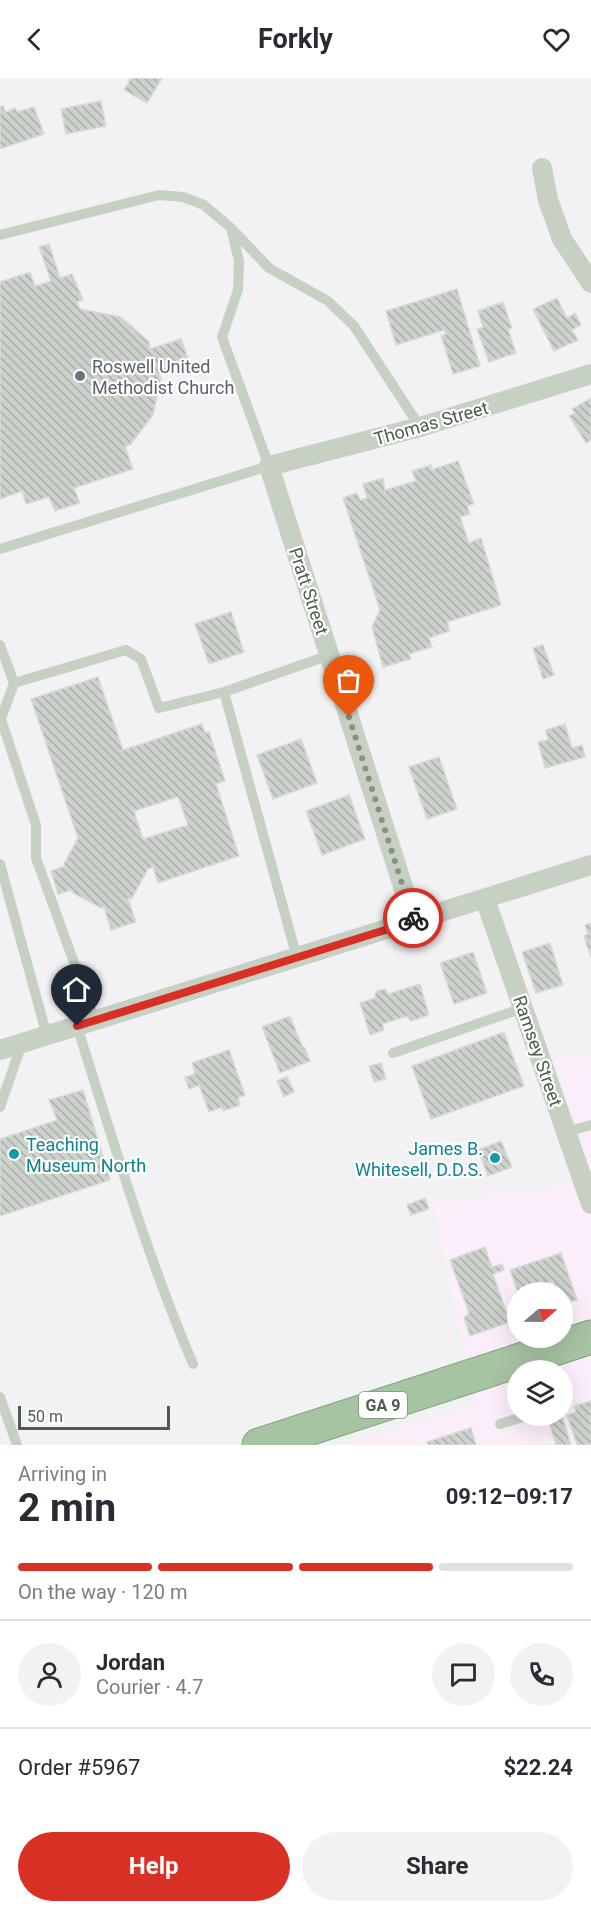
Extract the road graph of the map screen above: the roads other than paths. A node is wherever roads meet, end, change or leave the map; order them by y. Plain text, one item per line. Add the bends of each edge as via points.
1 (542, 168) dead end
2 (231, 228) junction
3 (0, 235) edge
4 (591, 283) edge
5 (591, 374) edge
6 (420, 427) junction
7 (269, 466) junction
8 (0, 549) edge
9 (0, 645) edge
10 (330, 654) junction
11 (14, 683) junction
12 (224, 692) junction
13 (3, 702) edge
14 (0, 864) edge
15 (591, 865) edge
16 (485, 899) junction
17 (414, 921) junction
18 (297, 958) junction
19 (523, 1008) junction
20 (86, 1023) junction
21 (47, 1036) junction
22 (22, 1043) junction
23 (0, 1050) edge
24 (393, 1053) dead end
25 (0, 1107) edge
26 (591, 1125) edge
27 (566, 1132) junction
28 (587, 1180) edge
29 (591, 1204) edge
30 (591, 1337) edge
31 (534, 1360) edge
32 (193, 1364) dead end
33 (507, 1370) edge
34 (0, 1397) edge
35 (507, 1422) edge
36 (500, 1424) dead end
37 (17, 1445) edge
38 (259, 1445) edge

1 - 4 street via 562,239
2 - 3 lane via 204,205 183,197 159,195
2 - 6 lane via 269,268 328,301 354,326
2 - 7 lane via 239,261 238,290 222,337
5 - 6 street, Thomas Street
6 - 7 street, Thomas Street
7 - 8 lane
7 - 10 street, Pratt Street
9 - 11 lane
10 - 12 lane
10 - 17 street, Pratt Street
11 - 12 lane via 126,650 141,659 159,708
11 - 13 lane
12 - 18 lane
13 - 20 lane via 1,719 36,825 36,858
14 - 21 lane
15 - 16 street
16 - 17 street
16 - 19 street, Ramsey Street
17 - 18 street
18 - 20 street
19 - 24 lane
19 - 27 street, Ramsey Street
20 - 21 street
20 - 32 lane via 140,1226
21 - 22 street
22 - 23 street
22 - 25 lane
26 - 27 lane
27 - 28 street, Ramsey Street
28 - 29 street, Ramsey Street
30 - 31 highway, GA 9
33 - 38 highway, GA 9
34 - 37 lane
35 - 36 lane

